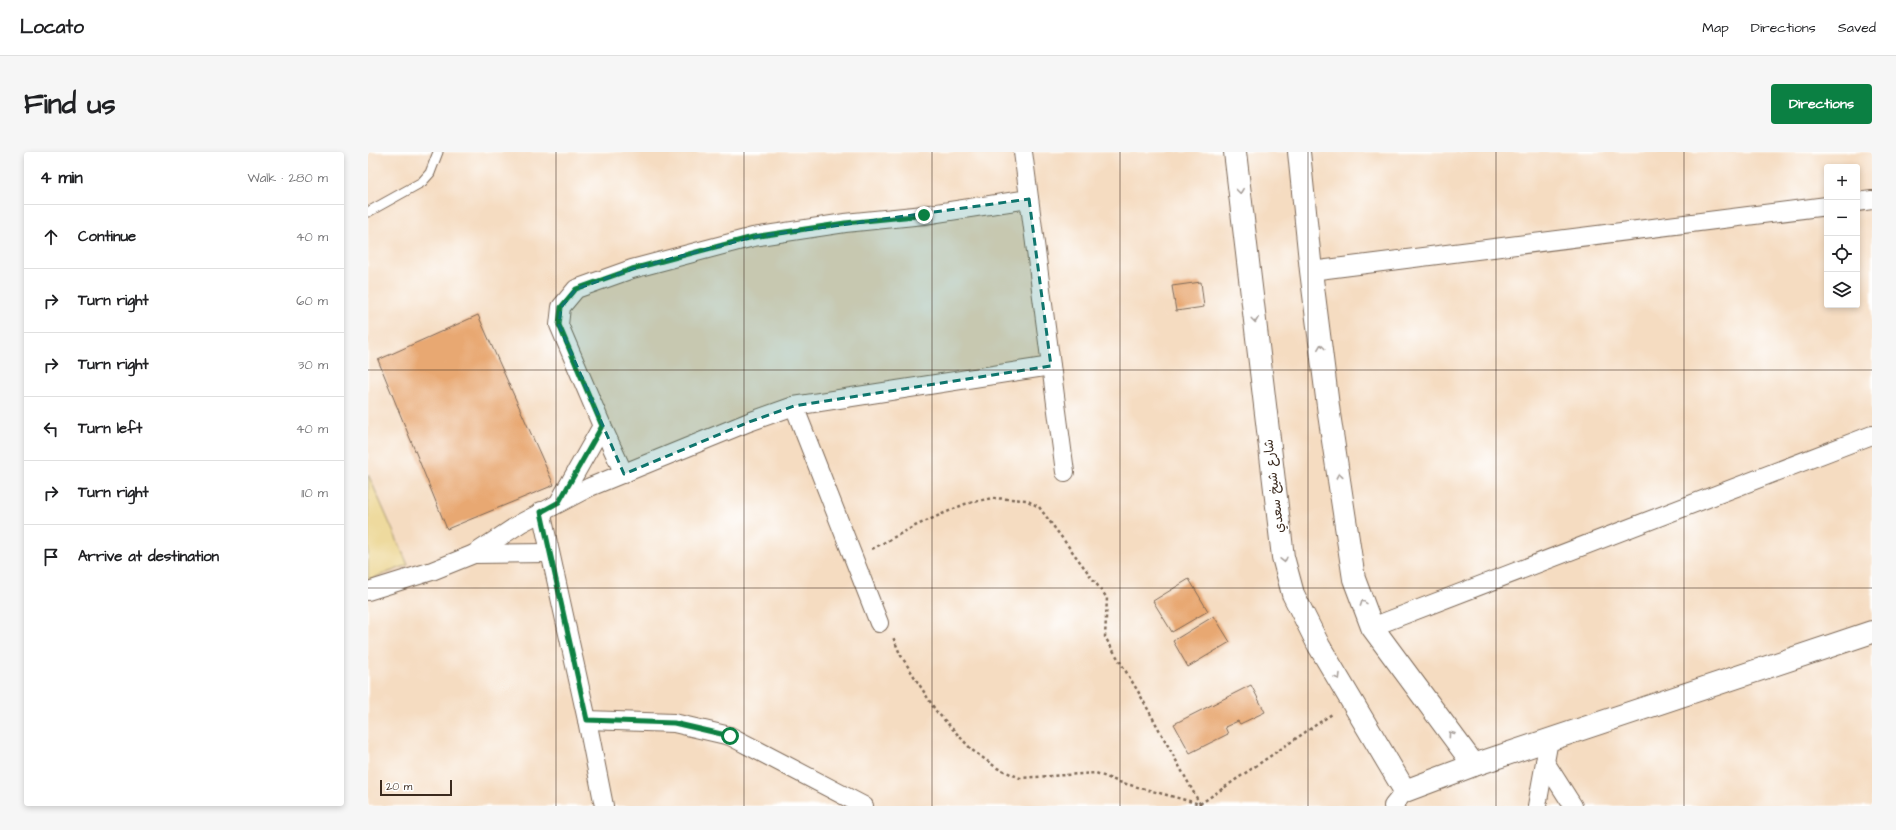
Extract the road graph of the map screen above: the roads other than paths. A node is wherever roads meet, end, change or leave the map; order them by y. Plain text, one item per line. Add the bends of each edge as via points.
1 (438, 152) edge
2 (1023, 152) edge
3 (1235, 152) edge
4 (1299, 152) edge
5 (1029, 199) junction
6 (1872, 200) edge
7 (1860, 202) edge
8 (1824, 206) edge
9 (368, 212) edge
10 (1312, 271) junction
11 (1051, 366) junction
12 (794, 406) junction
13 (602, 426) junction
14 (1872, 435) edge
15 (1065, 472) dead end
16 (624, 474) junction
17 (559, 502) junction
18 (541, 512) junction
19 (550, 553) junction
20 (474, 554) junction
21 (368, 592) edge
22 (1372, 627) junction
23 (885, 628) road end
24 (1872, 632) edge
25 (587, 720) junction
26 (1549, 740) junction
27 (1545, 762) junction
28 (1474, 765) junction
29 (1399, 799) edge
30 (604, 806) edge
31 (864, 806) edge
32 (1537, 806) edge
33 (1573, 806) edge

1 - 9 lane via 430,173 422,182
2 - 5 street
3 -> 29 street, شارع شيخ سعدي via 1283,557 1293,594 1319,646 1352,701
4 - 10 street
5 - 11 street
5 - 13 street via 753,237 632,269 576,289 561,307 559,325
6 - 7 street
8 - 10 street
22 -> 10 street via 1354,579 1329,414
11 - 12 street
11 - 15 street
12 - 16 street
12 - 23 street
13 - 16 street
13 - 17 street
14 - 22 street
16 - 17 street
17 - 18 street
18 - 19 street
18 - 20 street
19 - 20 street
19 - 25 street
20 - 21 street
28 -> 22 street
24 - 26 street
25 - 30 street
25 - 31 street via 674,723 730,736
26 - 27 street
26 - 28 street
27 - 32 street
27 - 33 street
28 - 29 street

